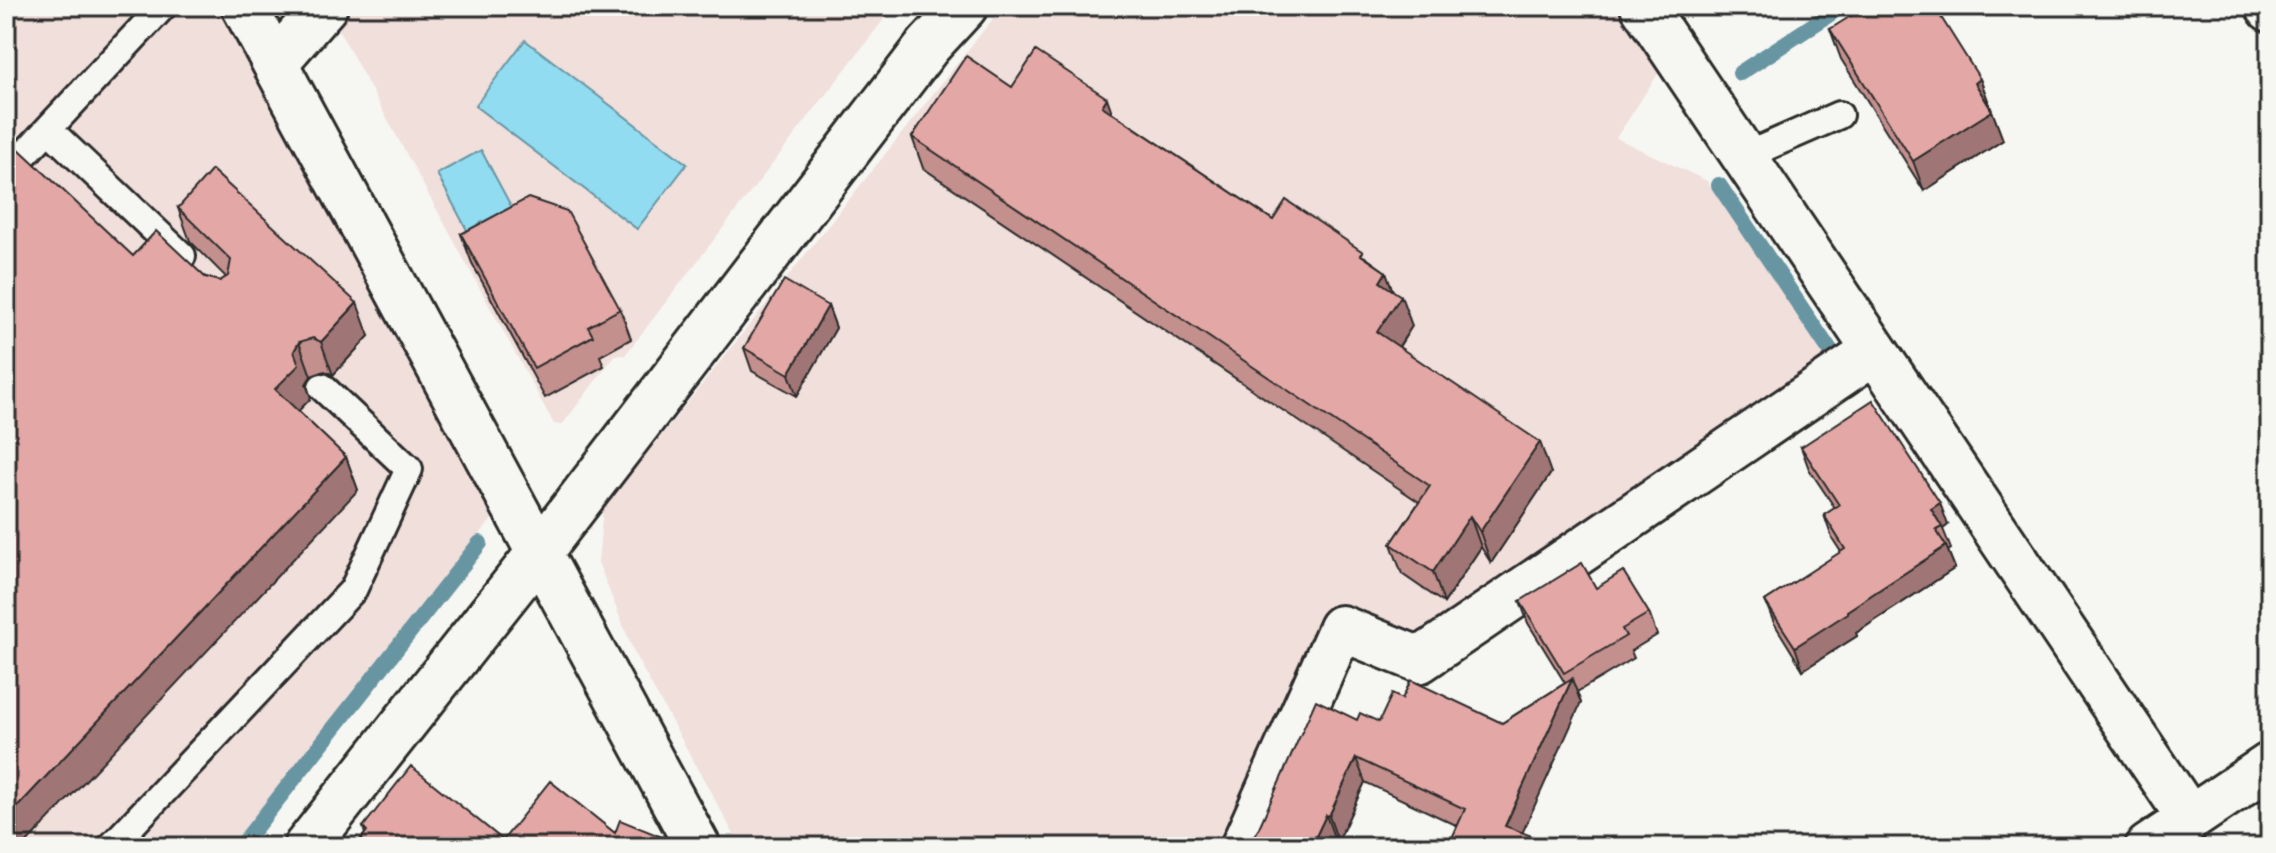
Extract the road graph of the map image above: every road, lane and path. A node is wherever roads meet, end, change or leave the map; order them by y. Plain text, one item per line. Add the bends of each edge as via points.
1 (163, 6) edge
2 (244, 6) edge
3 (325, 6) edge
4 (965, 6) edge
5 (1643, 6) edge
6 (275, 63) junction
7 (1839, 115) dead end
8 (48, 129) junction
9 (1745, 156) junction
10 (6, 174) edge
11 (205, 278) edge
12 (1875, 351) junction
13 (322, 387) dead end
14 (539, 553) junction
15 (2270, 765) edge
16 (2190, 819) junction
17 (111, 847) edge
18 (306, 847) edge
19 (698, 847) edge
20 (1243, 847) edge
21 (2148, 847) edge

1 - 8 lane
2 - 6 street
3 - 6 street
4 - 14 street via 767,251
5 - 9 street
6 - 14 street
7 - 9 lane
8 - 10 lane
8 - 11 lane
9 - 12 street
12 - 16 street
12 - 20 street via 1420,660 1341,628
13 - 17 lane via 409,469 353,590
14 - 18 street
14 - 19 street
15 - 16 street
16 - 21 street

